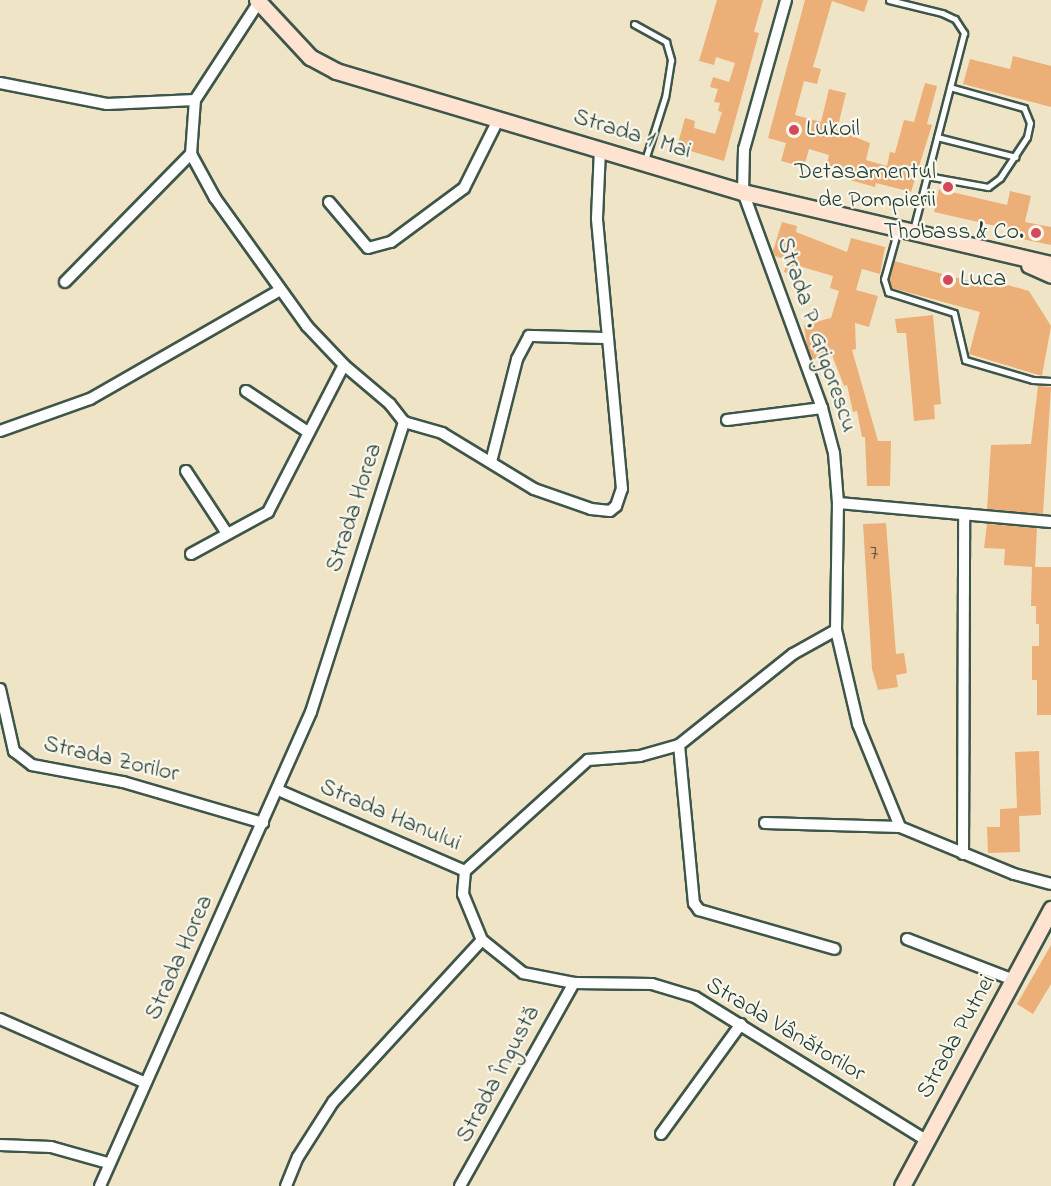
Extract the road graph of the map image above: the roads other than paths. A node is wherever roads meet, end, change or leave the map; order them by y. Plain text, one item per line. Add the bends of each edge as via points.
1 (786, 0) edge
2 (889, 0) edge
3 (258, 1) edge
4 (634, 24) dead end
5 (0, 83) edge
6 (950, 87) junction
7 (195, 100) junction
8 (499, 118) junction
9 (937, 137) junction
10 (600, 148) junction
11 (191, 154) junction
12 (1016, 156) junction
13 (645, 162) junction
14 (927, 176) junction
15 (743, 192) junction
16 (329, 202) dead end
17 (905, 230) junction
18 (1022, 259) junction
19 (1051, 264) edge
20 (1051, 275) edge
21 (65, 282) dead end
22 (280, 290) junction
23 (608, 338) junction
24 (344, 365) junction
25 (1051, 381) edge
26 (246, 391) dead end
27 (822, 408) junction
28 (727, 420) dead end
29 (404, 422) junction
30 (0, 431) edge
31 (308, 432) junction
32 (491, 462) junction
33 (186, 471) dead end
34 (838, 503) junction
35 (964, 515) junction
36 (1051, 522) edge
37 (226, 532) junction
38 (192, 554) dead end
39 (836, 630) junction
40 (0, 688) edge
41 (679, 745) junction
42 (278, 790) junction
43 (263, 822) junction
44 (765, 823) dead end
45 (900, 826) junction
46 (963, 854) junction
47 (465, 871) junction
48 (1051, 884) edge
49 (1051, 909) edge
50 (907, 939) dead end
51 (482, 940) junction
52 (835, 949) dead end
53 (1014, 980) junction
54 (574, 983) junction
55 (0, 1019) edge
56 (741, 1024) junction
57 (147, 1083) junction
58 (661, 1134) dead end
59 (927, 1140) junction
60 (0, 1146) edge
61 (108, 1163) junction
62 (100, 1186) edge
63 (286, 1186) edge
64 (460, 1186) edge
65 (902, 1186) edge

1 - 15 street via 744,149
2 - 6 lane via 942,13 962,26 964,33
3 - 7 street
3 - 8 main road, Strada 1 Mai via 322,66
4 - 13 lane via 666,42 671,60 665,97
5 - 7 street via 107,104
6 - 9 lane
6 - 12 lane via 1024,108 1030,123
7 - 11 street
8 - 10 main road, Strada 1 Mai
8 - 16 street via 464,188 391,242 368,248
9 - 12 lane
9 - 14 lane
10 - 13 main road, Strada 1 Mai
10 - 23 street via 597,218
11 - 21 street
11 - 22 street, Strada Horea via 215,198
12 - 14 lane via 988,187
13 - 15 main road, Strada 1 Mai
14 - 17 lane
15 - 17 main road, Strada 1 Mai
15 - 27 street, Strada P. Grigorescu
17 - 18 main road, Strada 1 Mai
17 - 25 lane via 884,279 888,292 954,313 965,360 1033,380
18 - 19 main road, Strada 1 Mai
18 - 20 main road, Strada 1 Mai
22 - 24 street, Strada Horea
22 - 30 street via 90,399
23 - 32 street via 529,336 517,359
23 - 32 street via 622,489 616,506 610,511 591,509 534,489
24 - 29 street, Strada Horea via 390,404
24 - 31 street
26 - 31 street
27 - 28 street
27 - 34 street, Strada P. Grigorescu via 834,453
29 - 32 street via 442,434
29 - 42 street, Strada Horea via 311,712
31 - 37 street via 268,512
33 - 37 street
34 - 35 street
34 - 39 street, Strada P. Grigorescu
35 - 36 street
35 - 46 street
37 - 38 street
39 - 41 street, Strada Hanului via 793,654
39 - 45 street, Strada P. Grigorescu via 858,724
40 - 43 street, Strada Zorilor via 14,751 32,765 123,782
41 - 47 street, Strada Hanului via 640,756 588,760
41 - 52 street via 694,903 699,910
42 - 43 street, Strada Horea
42 - 47 street, Strada Hanului
43 - 57 street, Strada Horea
44 - 45 street
45 - 46 street
46 - 48 street
47 - 51 street, Strada Vânătorilor via 463,894
49 - 53 main road, Strada Putnei
50 - 53 street
51 - 54 street, Strada Vânătorilor via 523,973
51 - 63 street via 333,1102 298,1157
53 - 59 main road, Strada Putnei
54 - 56 street, Strada Vânătorilor via 652,984 695,997
54 - 64 street, Strada Îngustă
55 - 57 street
56 - 58 street
56 - 59 street, Strada Vânătorilor
57 - 61 street, Strada Horea
59 - 65 main road, Strada Putnei
60 - 61 street via 51,1147
61 - 62 street, Strada Horea

